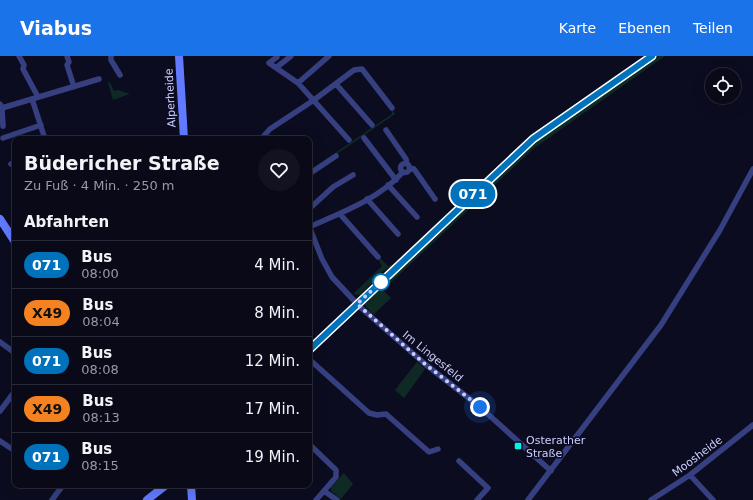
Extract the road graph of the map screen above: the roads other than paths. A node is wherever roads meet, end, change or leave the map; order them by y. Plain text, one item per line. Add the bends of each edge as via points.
1 (19, 56) edge
2 (67, 56) edge
3 (111, 56) edge
4 (179, 56) edge
5 (277, 56) edge
6 (291, 56) edge
7 (329, 56) edge
8 (652, 56) edge
9 (277, 67) junction
10 (120, 75) dead end
11 (99, 79) dead end
12 (298, 83) junction
13 (336, 84) junction
14 (74, 87) junction
15 (38, 97) junction
16 (32, 99) junction
17 (314, 100) junction
18 (1, 106) edge
19 (392, 108) dead end
20 (372, 125) dead end
21 (3, 126) dead end
22 (41, 126) junction
23 (386, 130) dead end
24 (44, 136) edge
25 (184, 136) edge
26 (264, 136) edge
27 (3, 138) dead end
28 (364, 138) dead end
29 (349, 140) dead end
30 (336, 156) dead end
31 (408, 166) junction
32 (753, 169) edge
33 (312, 172) edge
34 (353, 175) dead end
35 (396, 180) junction
36 (388, 185) junction
37 (367, 199) junction
38 (435, 199) dead end
39 (312, 206) edge
40 (340, 214) junction
41 (417, 217) dead end
42 (0, 219) edge
43 (312, 226) edge
44 (312, 234) edge
45 (398, 234) dead end
46 (12, 237) edge
47 (378, 257) dead end
48 (357, 304) junction
49 (0, 342) edge
50 (312, 347) edge
51 (12, 352) edge
52 (312, 362) edge
53 (12, 394) edge
54 (0, 411) edge
55 (753, 425) edge
56 (0, 441) edge
57 (312, 447) edge
58 (12, 449) edge
59 (438, 449) dead end
60 (459, 461) dead end
61 (551, 471) junction
62 (690, 475) junction
63 (61, 488) edge
64 (162, 488) edge
65 (191, 488) edge
66 (324, 491) junction
67 (52, 500) edge
68 (147, 500) edge
69 (192, 500) edge
70 (316, 500) edge
71 (337, 500) edge
72 (477, 500) edge
73 (528, 500) edge
74 (651, 500) edge
75 (713, 500) edge

1 - 15 street
2 - 14 street
3 - 10 street
4 - 25 main road, Alperheide
5 - 9 street via 269,63
6 - 9 street
7 - 12 street
8 - 48 main road via 533,139
9 - 12 street
11 - 14 street
12 - 17 street
13 - 17 street
13 - 19 street via 354,70 362,69
13 - 20 street
14 - 15 street
15 - 16 street
16 - 18 street
16 - 22 street
17 - 26 street via 270,129
17 - 29 street
18 - 21 street
22 - 24 street
22 - 27 street
23 - 31 street
28 - 35 street
30 - 33 street
31 - 35 street via 401,167 403,172
31 - 38 street via 414,169
32 - 61 street via 672,309
34 - 39 street via 333,187
35 - 36 street
36 - 37 street
36 - 41 street
37 - 40 street
37 - 45 street
40 - 43 street
40 - 47 street
42 - 46 main road
44 - 48 street, Im Lingesfeld via 332,276
48 - 50 main road
48 - 61 street, Im Lingesfeld via 425,364 480,407
49 - 51 street
52 - 59 street via 369,413 386,414 429,452
53 - 54 street
55 - 62 street, Moosheide
56 - 58 street
57 - 66 street via 336,470 336,477
60 - 72 street via 488,488
61 - 73 street
62 - 74 street, Moosheide
62 - 75 street
63 - 67 street
64 - 68 main road
65 - 69 main road
66 - 70 street
66 - 71 street

